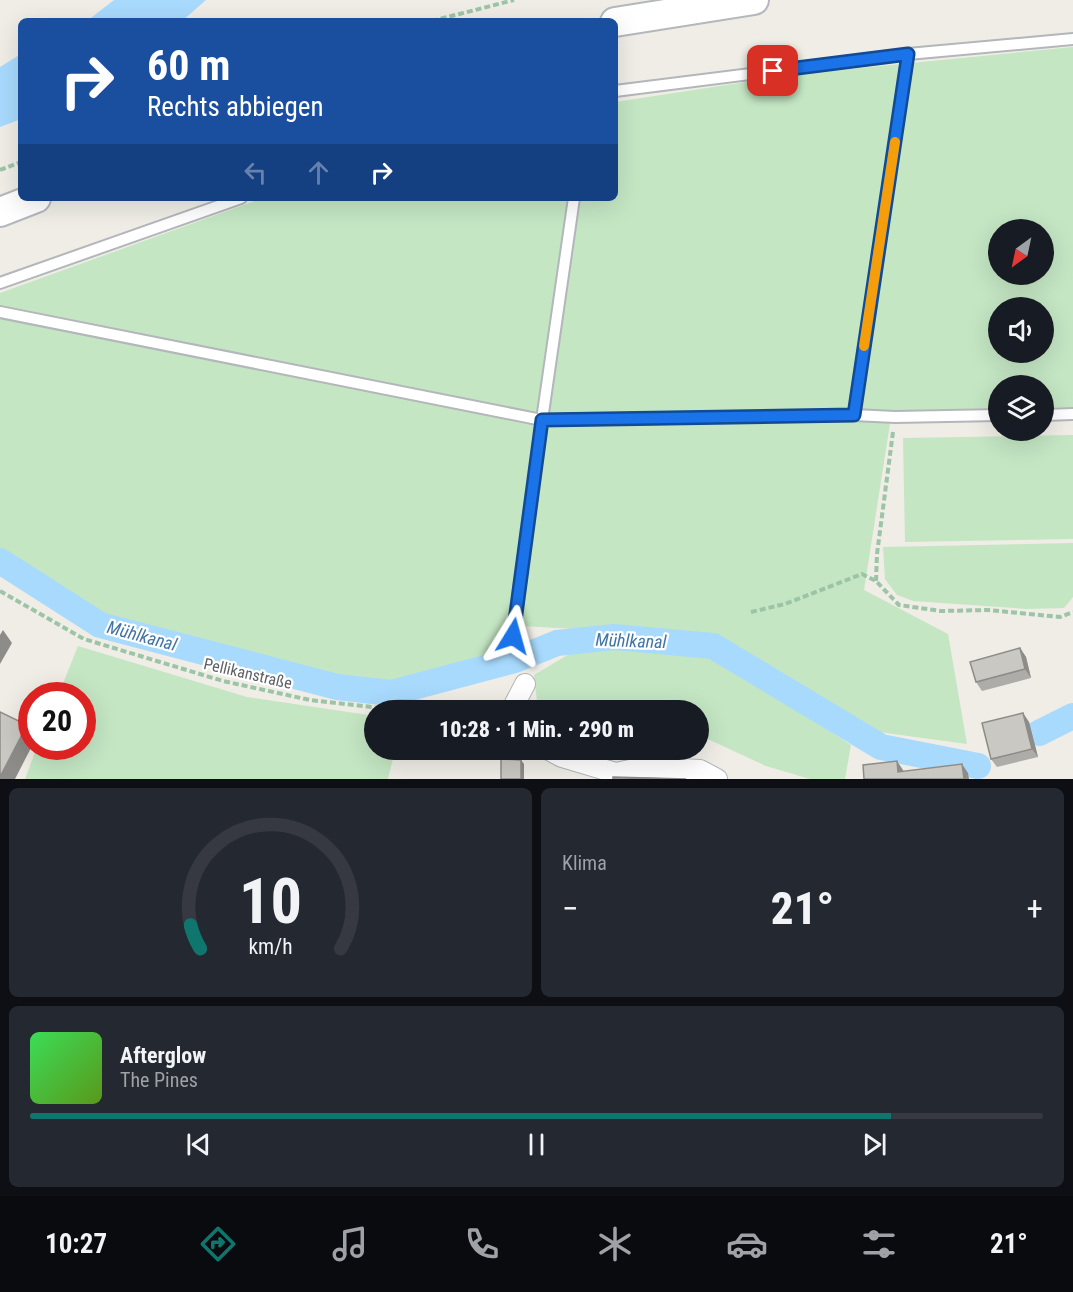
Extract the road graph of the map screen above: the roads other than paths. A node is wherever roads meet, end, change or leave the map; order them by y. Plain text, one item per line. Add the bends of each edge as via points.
1 (754, 0) edge
2 (618, 22) edge
3 (1073, 39) edge
4 (908, 54) junction
5 (618, 91) edge
6 (28, 201) edge
7 (232, 201) edge
8 (574, 201) edge
9 (0, 212) edge
10 (0, 283) edge
11 (0, 312) edge
12 (1073, 414) edge
13 (854, 415) junction
14 (988, 415) edge
15 (1054, 415) edge
16 (542, 420) junction
17 (513, 636) dead end
18 (525, 684) dead end
19 (517, 700) edge
20 (571, 760) edge
21 (616, 776) edge
22 (717, 779) edge

1 - 2 main road
3 - 4 lane
4 - 5 lane
4 - 13 lane
6 - 9 main road
7 - 10 lane
8 - 16 lane
11 - 16 lane
12 - 15 lane
13 - 14 lane
13 - 16 lane
16 - 17 lane
18 - 19 street
20 - 21 street
21 - 22 street via 681,762

